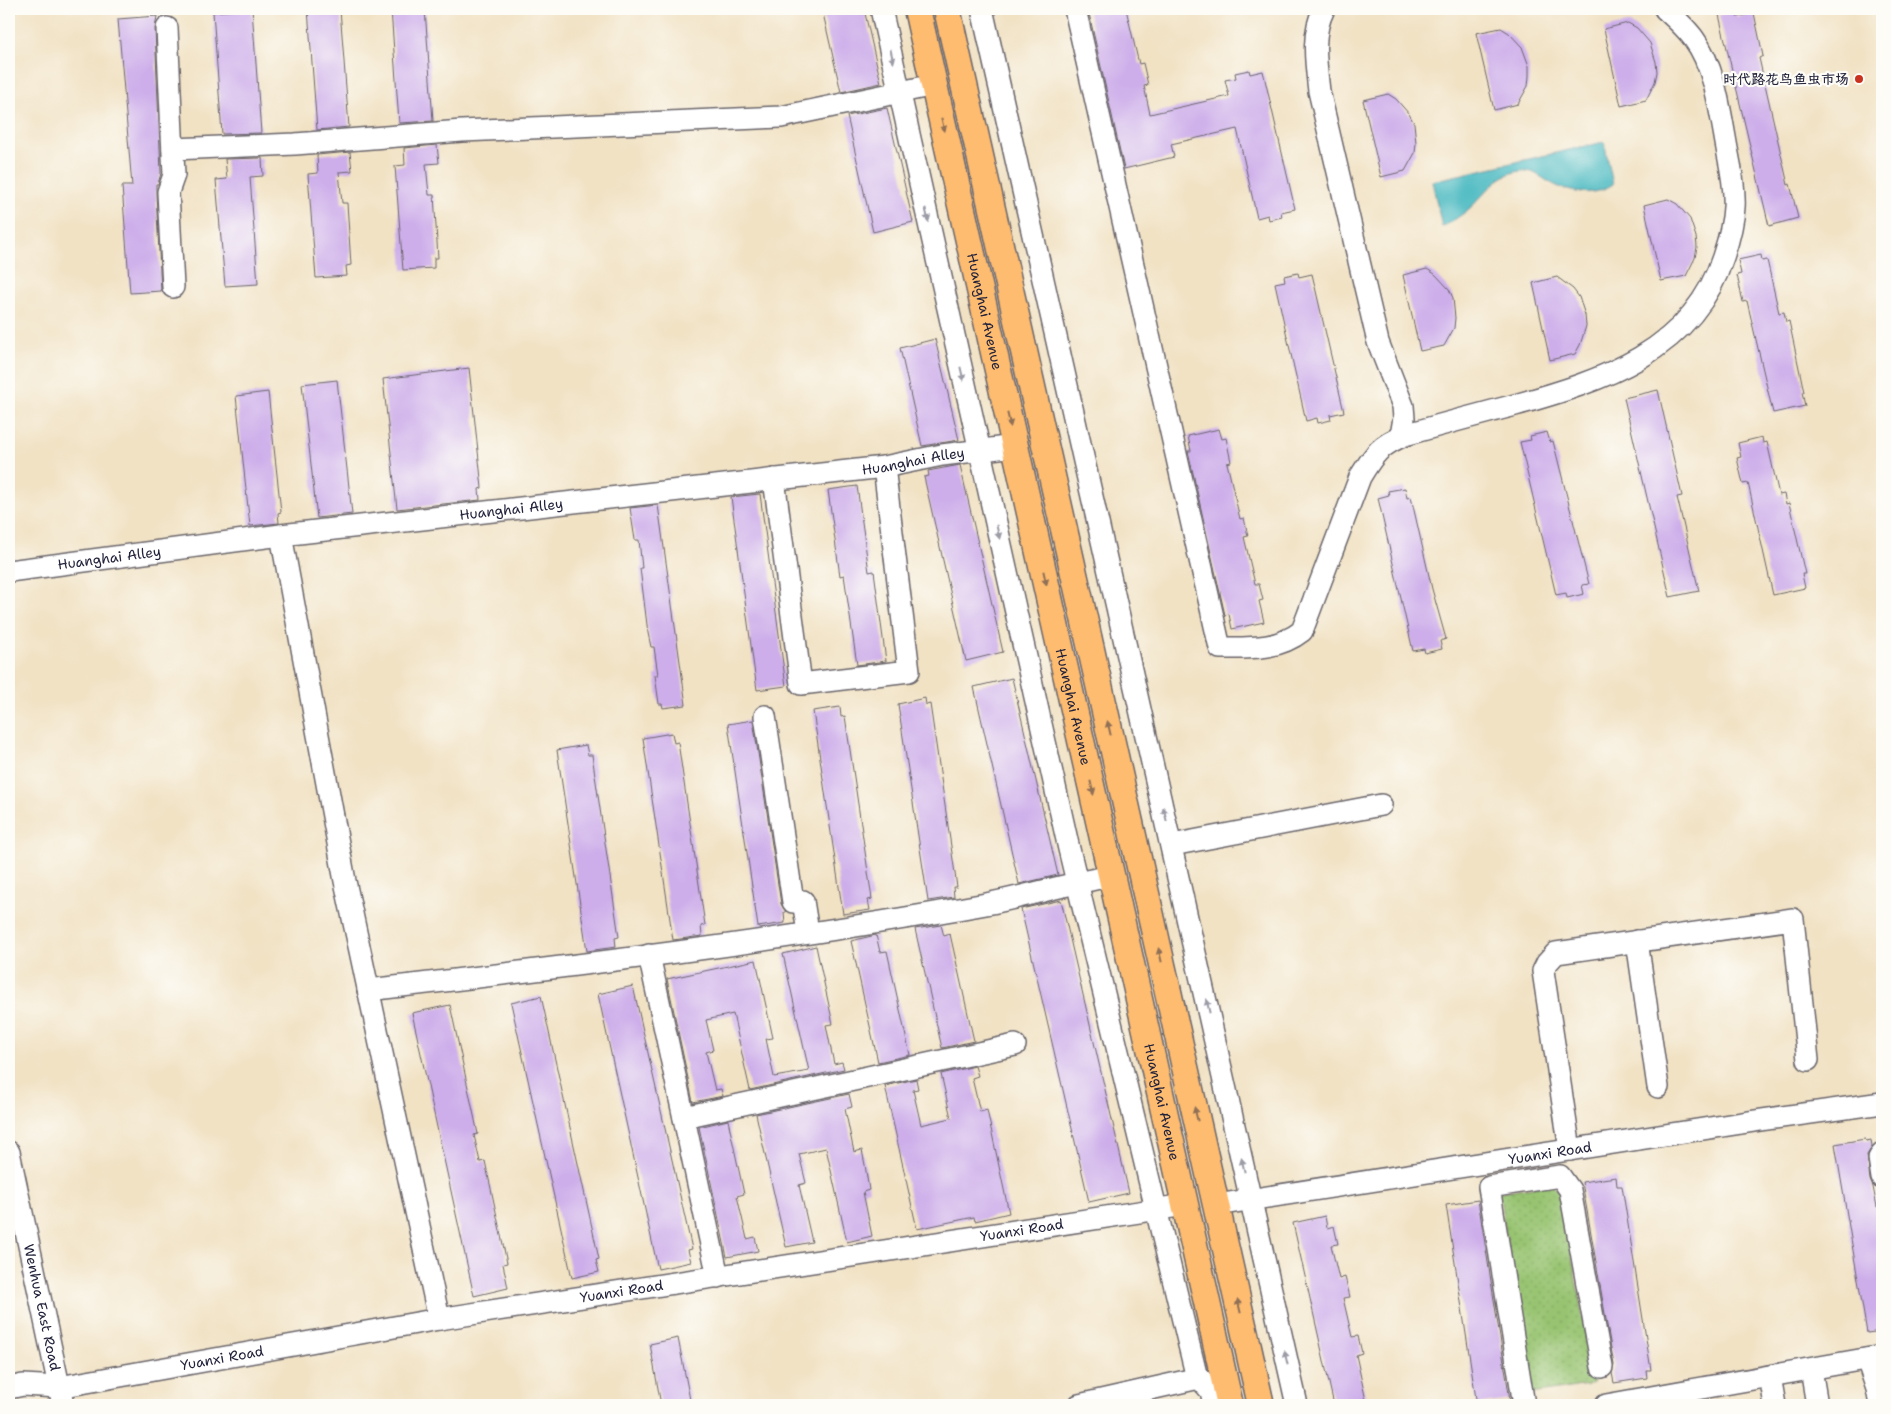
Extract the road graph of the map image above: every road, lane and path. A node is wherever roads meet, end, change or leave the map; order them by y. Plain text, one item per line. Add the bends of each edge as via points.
1 (881, 9) edge
2 (917, 9) edge
3 (947, 9) edge
4 (982, 9) edge
5 (1075, 9) edge
6 (1324, 9) edge
7 (1665, 9) edge
8 (167, 28) dead end
9 (934, 85) junction
10 (900, 92) junction
11 (173, 149) junction
12 (174, 288) dead end
13 (1401, 436) junction
14 (1015, 446) junction
15 (980, 451) junction
16 (884, 467) junction
17 (774, 479) junction
18 (281, 535) junction
19 (9, 571) edge
20 (765, 716) dead end
21 (1381, 805) dead end
22 (1172, 845) junction
23 (1112, 876) junction
24 (1076, 882) junction
25 (808, 932) junction
26 (1637, 941) junction
27 (648, 955) junction
28 (368, 990) junction
29 (1015, 1044) dead end
30 (1808, 1060) dead end
31 (1658, 1088) dead end
32 (1882, 1102) edge
33 (684, 1117) junction
34 (1570, 1150) junction
35 (9, 1152) edge
36 (1882, 1154) edge
37 (11, 1173) edge
38 (1882, 1178) edge
39 (1251, 1200) junction
40 (1185, 1205) junction
41 (1216, 1205) junction
42 (1156, 1209) junction
43 (718, 1277) junction
44 (439, 1319) junction
45 (1875, 1357) edge
46 (1602, 1367) dead end
47 (1810, 1369) junction
48 (1770, 1376) junction
49 (1200, 1378) junction
50 (9, 1388) edge
51 (61, 1396) edge
52 (1079, 1405) edge
53 (1214, 1405) edge
54 (1230, 1405) edge
55 (1261, 1405) edge
56 (1297, 1405) edge
57 (1524, 1405) edge
58 (1606, 1405) edge
59 (1775, 1405) edge
60 (1817, 1405) edge
61 (1880, 1405) edge

1 -> 10 street
2 - 9 main road, Huanghai Avenue
41 -> 3 main road
22 -> 4 street
5 - 13 street via 1220,648 1261,648 1293,638 1302,631 1360,478 1377,451
6 - 13 street via 1316,40 1319,91 1378,342 1403,406
7 - 13 street via 1694,38 1709,68 1735,197 1732,230 1719,270 1704,301 1662,343 1615,372 1558,392
8 - 11 street
9 - 10 street
9 -> 14 main road, Huanghai Avenue
10 - 11 street via 781,117 462,131 295,144
10 -> 15 street
11 - 12 street via 174,175 168,192
14 - 15 street, Huanghai Alley
14 -> 23 main road, Huanghai Avenue
15 - 16 street, Huanghai Alley
15 -> 24 street
16 - 17 street, Huanghai Alley
16 - 17 street via 909,671 801,684
17 - 18 street, Huanghai Alley
18 - 19 street, Huanghai Alley
18 - 28 street
20 - 25 street via 793,902 803,900
21 - 22 street
39 -> 22 street
23 - 24 street
23 - 40 main road, Huanghai Avenue
24 - 25 street via 988,903
24 - 42 street
25 - 27 street
26 - 30 street via 1794,920
26 - 31 street
26 - 34 street via 1556,953 1543,972
27 - 28 street
27 - 33 street
28 - 44 street
29 - 33 street
32 - 34 street, Yuanxi Road
33 - 43 street
34 - 39 street, Yuanxi Road
35 - 37 street, Wenhua East Road
36 - 38 street via 1879,1158
37 - 51 street, Wenhua East Road
39 - 41 street, Yuanxi Road
56 -> 39 street
40 - 42 street, Yuanxi Road
40 - 54 main road, Huanghai Avenue
55 -> 41 main road
42 - 43 street, Yuanxi Road
42 - 49 street via 1196,1374
43 - 44 street, Yuanxi Road
44 - 51 street, Yuanxi Road
45 - 47 street
45 - 61 street
46 - 57 street via 1566,1181 1560,1176 1489,1187
47 - 48 street
47 - 60 street
48 - 58 street
48 - 59 street
49 - 52 street
49 - 53 street via 1211,1392
50 - 51 street, Yuanxi Road via 23,1386

